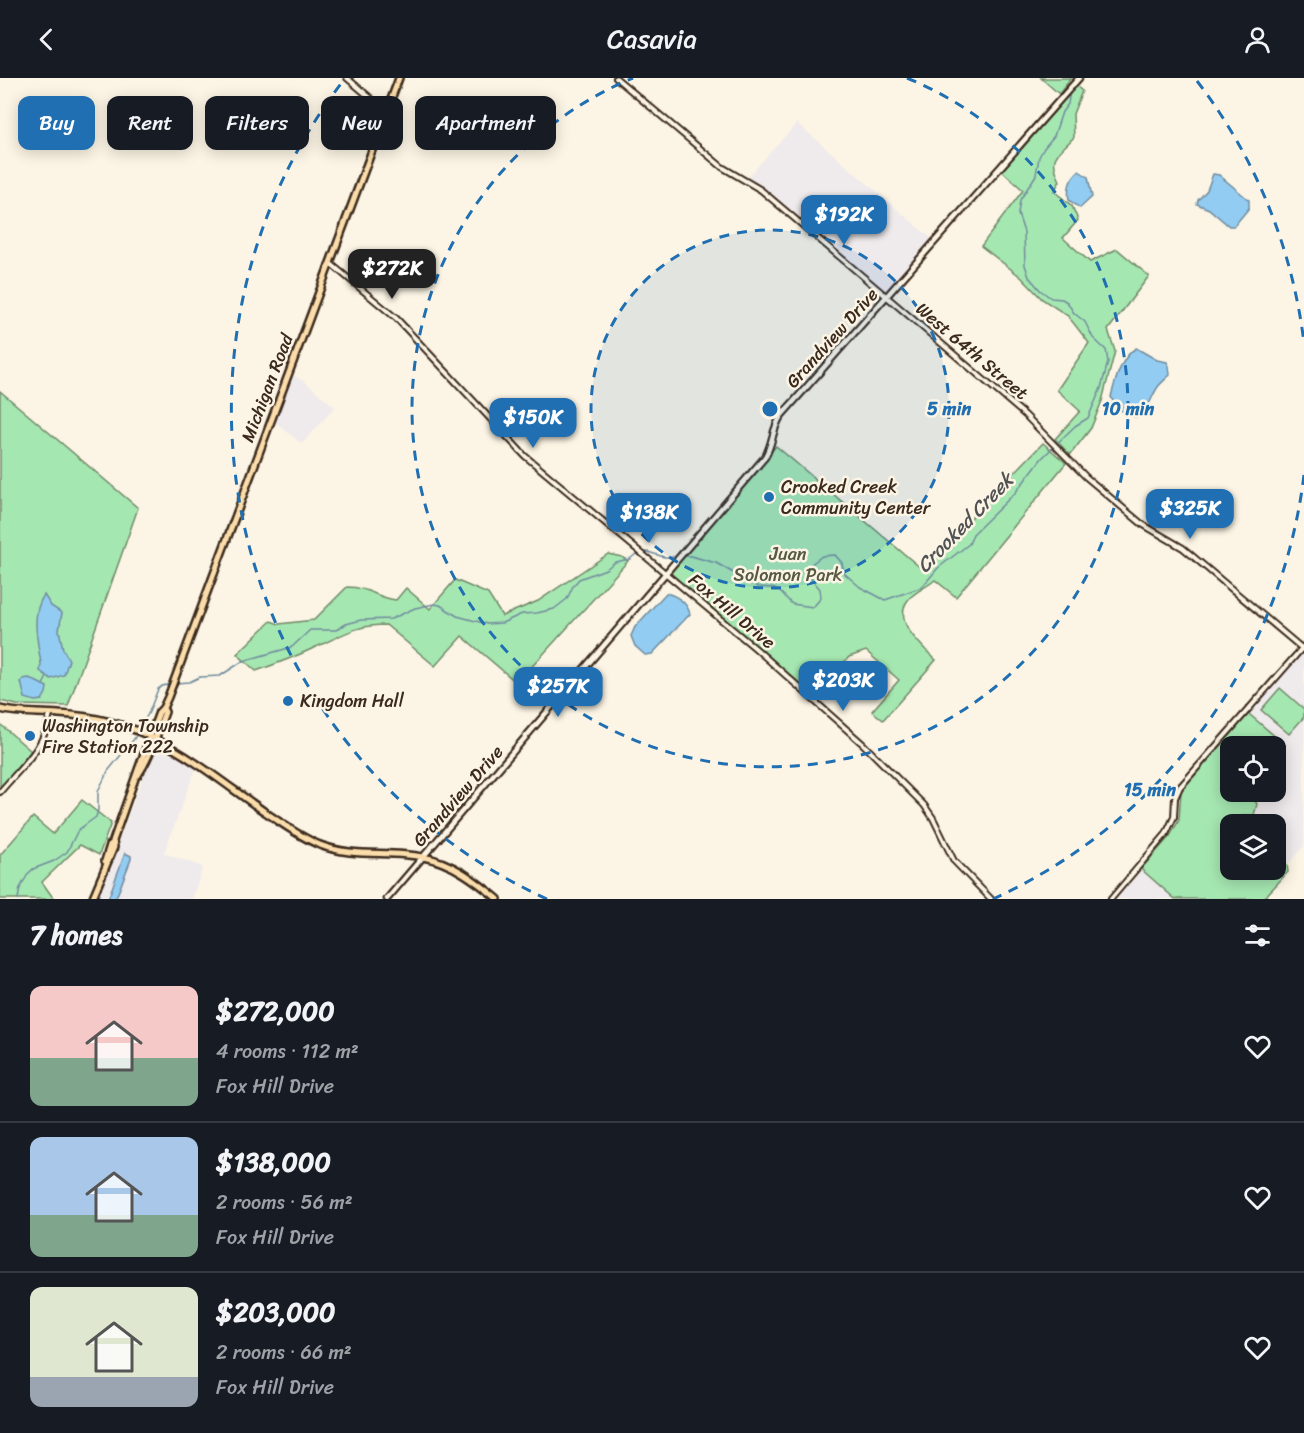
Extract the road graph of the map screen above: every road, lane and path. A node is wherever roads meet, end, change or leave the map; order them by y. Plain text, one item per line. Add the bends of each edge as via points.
1 (347, 78) edge
2 (399, 78) edge
3 (616, 78) edge
4 (1079, 78) edge
5 (368, 96) edge
6 (392, 96) edge
7 (372, 150) edge
8 (330, 263) junction
9 (887, 297) junction
10 (667, 573) junction
11 (1303, 648) edge
12 (0, 709) edge
13 (50, 713) junction
14 (150, 737) junction
15 (0, 792) edge
16 (423, 856) junction
17 (92, 898) edge
18 (387, 899) edge
19 (498, 899) edge
20 (991, 899) edge
21 (1111, 899) edge

1 - 5 street
2 - 6 main road, Michigan Road
3 - 9 street, West 64th Street via 722,167 761,190
4 - 9 main road, Grandview Drive
7 - 8 main road, Michigan Road
8 - 10 street, Fox Hill Drive via 397,319 525,456
8 - 14 main road, Michigan Road
9 - 10 main road, Grandview Drive via 781,416 765,457
9 - 11 street, West 64th Street via 1025,415 1086,477 1141,523 1183,548
10 - 16 main road, Grandview Drive
10 - 20 street, Fox Hill Drive via 779,668 924,805 954,861
11 - 21 street via 1179,790 1166,834
12 - 13 main road
13 - 14 main road via 90,718
13 - 15 street via 41,744
14 - 16 main road via 313,842 355,853
14 - 17 main road, Michigan Road via 114,847
16 - 18 main road, Grandview Drive
16 - 19 main road via 460,871

